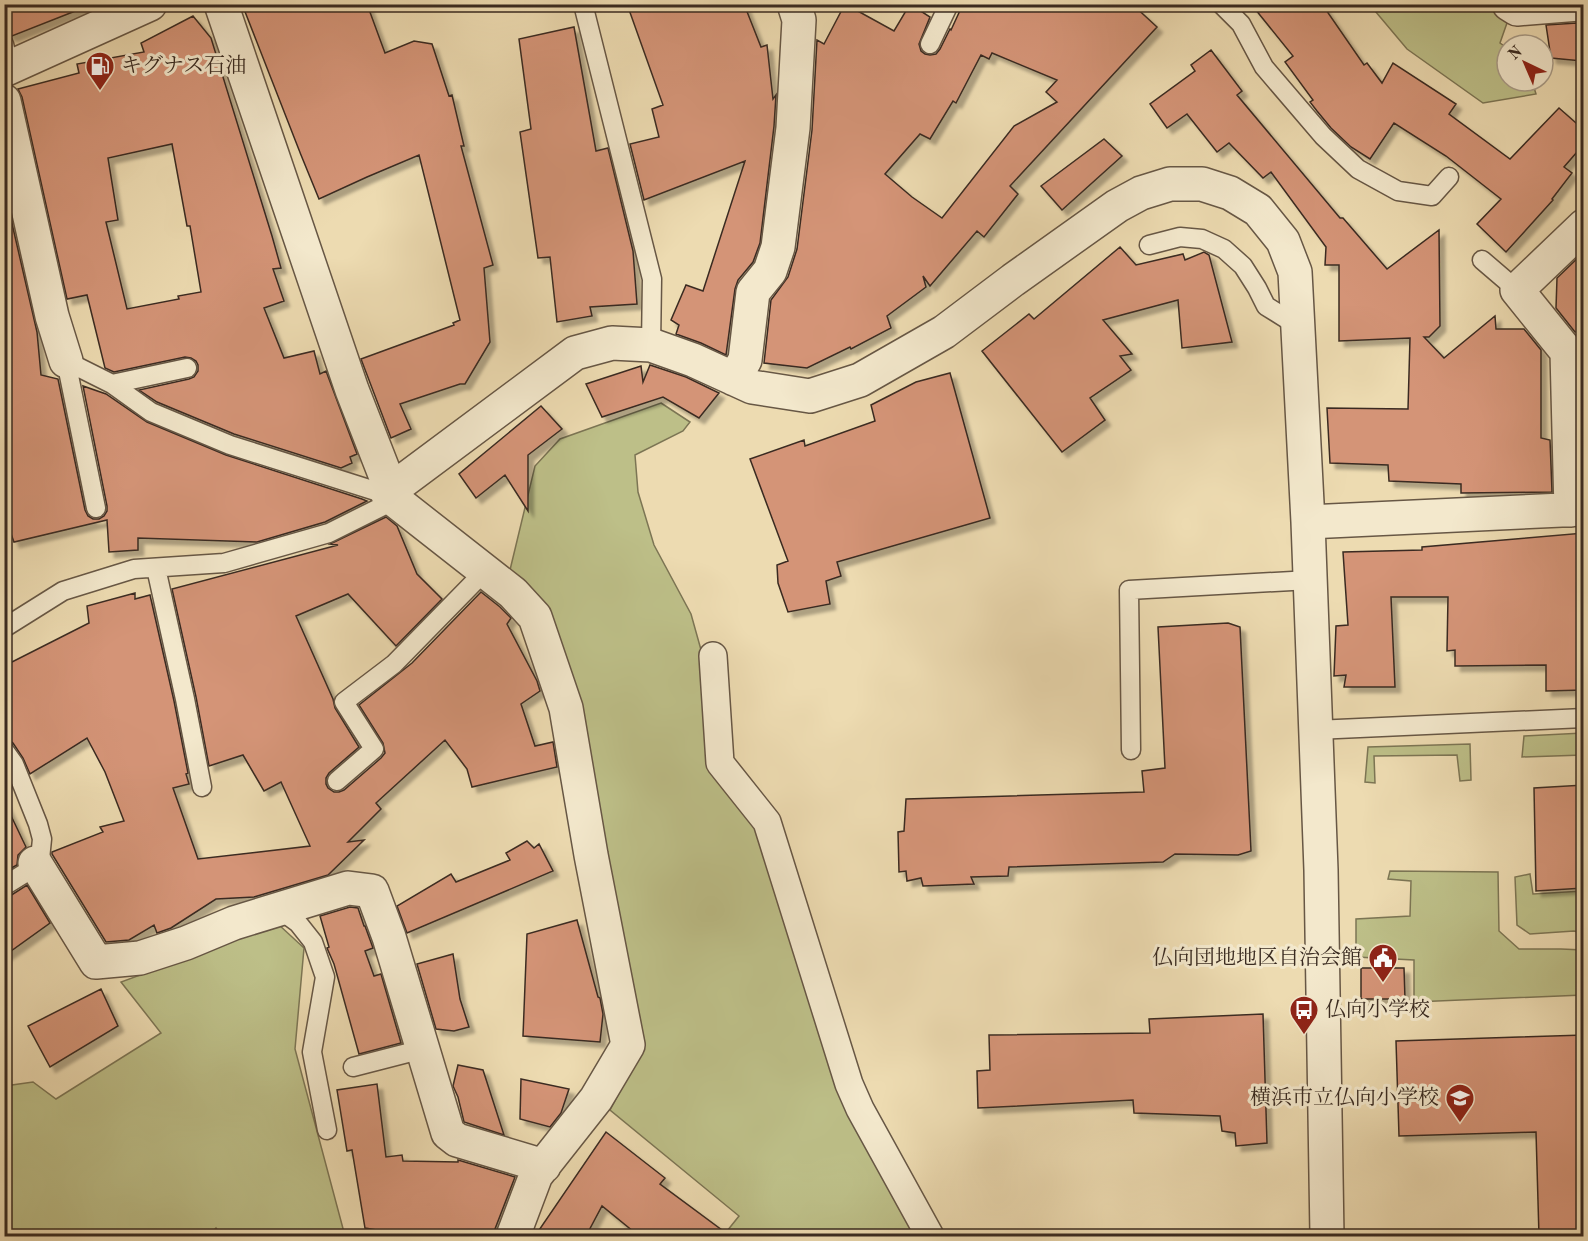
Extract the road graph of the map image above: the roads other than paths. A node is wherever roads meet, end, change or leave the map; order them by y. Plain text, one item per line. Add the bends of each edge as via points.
1 (150, 4) edge
2 (221, 4) edge
3 (583, 4) edge
4 (794, 4) edge
5 (949, 4) edge
6 (1221, 4) edge
7 (1509, 4) edge
8 (1579, 4) edge
9 (930, 44) dead end
10 (6, 60) edge
11 (4, 101) edge
12 (1449, 177) dead end
13 (1584, 226) edge
14 (1149, 245) dead end
15 (1482, 260) dead end
16 (1516, 290) junction
17 (1298, 326) junction
18 (651, 345) junction
19 (66, 361) junction
20 (187, 368) dead end
21 (735, 379) junction
22 (112, 384) junction
23 (389, 492) junction
24 (96, 508) dead end
25 (1577, 510) edge
26 (1308, 522) junction
27 (156, 568) junction
28 (485, 571) junction
29 (1310, 580) junction
30 (4, 628) edge
31 (713, 656) dead end
32 (1584, 718) edge
33 (1316, 730) junction
34 (4, 750) edge
35 (1131, 750) dead end
36 (338, 781) dead end
37 (202, 787) dead end
38 (35, 863) junction
39 (4, 885) edge
40 (279, 909) junction
41 (423, 1049) junction
42 (353, 1067) dead end
43 (327, 1130) dead end
44 (544, 1166) junction
45 (513, 1236) edge
46 (930, 1236) edge
47 (1327, 1236) edge

1 - 10 street
2 - 23 street
3 - 18 lane via 652,279
4 - 21 street via 799,20 793,128 778,247 770,271 753,292 746,360
5 - 9 lane
6 - 12 lane via 1241,24 1264,67 1323,136 1358,169 1398,191 1432,196
7 - 8 street via 1517,9
11 - 19 street via 52,316
13 - 16 street
14 - 17 lane via 1180,237 1202,239 1224,249 1242,266 1266,306
15 - 16 lane
16 - 25 street via 1567,352
17 - 21 street via 1295,272 1283,241 1258,210 1202,184 1170,184 1117,206 944,332 860,380 810,396 752,387
17 - 26 street
18 - 21 street
18 - 23 street via 612,342 575,353
19 - 22 lane
19 - 24 lane
20 - 22 lane
22 - 23 lane via 151,412 230,445
23 - 27 lane via 381,507 329,533 224,563
23 - 28 street
25 - 26 street
26 - 29 street
27 - 30 lane via 134,569 63,591
27 - 37 lane
28 - 36 lane via 394,664 344,702 374,749
28 - 44 street via 535,617 566,708 628,1045 597,1099
29 - 33 street
29 - 35 lane via 1129,590
31 - 46 street via 720,763 767,822 849,1084
32 - 33 lane
33 - 47 street
34 - 38 lane via 14,764 38,824 42,839 40,859
38 - 39 lane
38 - 40 street via 96,962 140,958
40 - 41 street via 348,888 372,891
40 - 43 lane via 298,923 312,942 325,977 312,1052
41 - 42 lane
41 - 44 street via 448,1132 457,1140
44 - 45 street via 536,1174

